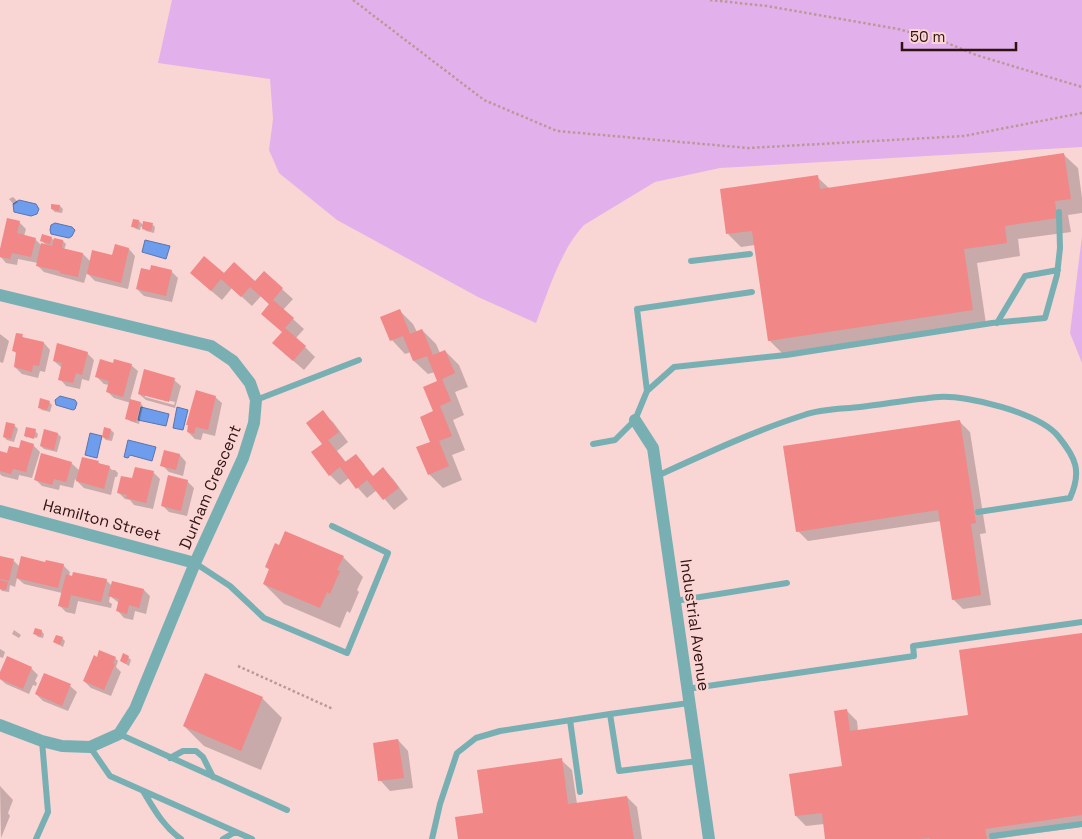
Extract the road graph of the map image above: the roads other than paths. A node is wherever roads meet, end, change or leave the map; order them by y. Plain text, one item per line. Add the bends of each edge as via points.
1 (1059, 212) dead end
2 (750, 254) dead end
3 (691, 261) dead end
4 (1058, 270) junction
5 (752, 292) dead end
6 (0, 295) edge
7 (997, 323) junction
8 (359, 360) dead end
9 (647, 391) junction
10 (256, 400) junction
11 (635, 420) junction
12 (593, 444) dead end
13 (657, 476) junction
14 (0, 511) edge
15 (978, 512) dead end
16 (332, 526) dead end
17 (196, 562) junction
18 (787, 583) dead end
19 (675, 601) junction
20 (1082, 622) edge
21 (687, 689) junction
22 (689, 703) junction
23 (610, 714) junction
24 (570, 720) junction
25 (0, 725) edge
26 (119, 734) junction
27 (42, 741) junction
28 (90, 747) junction
29 (170, 758) junction
30 (698, 761) junction
31 (214, 777) junction
32 (142, 790) junction
33 (580, 792) dead end
34 (287, 810) dead end
35 (1082, 824) edge
36 (235, 832) junction
37 (992, 836) dead end
38 (36, 839) edge
39 (181, 839) edge
40 (223, 839) edge
41 (252, 839) edge
42 (432, 839) edge
43 (709, 839) edge

1 - 4 lane
2 - 3 lane
4 - 7 lane via 1025,276
4 - 7 lane via 1045,318
5 - 9 lane via 637,309
6 - 10 street, Durham Crescent via 211,346 233,360 250,383
7 - 9 lane via 786,355 674,367
8 - 10 lane
9 - 11 lane
10 - 17 street, Durham Crescent via 254,423 243,458
11 - 12 lane via 615,440
11 - 13 street, Industrial Avenue via 653,448
13 - 15 lane via 805,414 940,397 991,404 1026,415 1053,430 1072,452 1077,471 1070,498
13 - 19 street, Industrial Avenue
14 - 17 street, Hamilton Street
16 - 17 lane via 388,553 346,652 264,618 230,586
17 - 26 street, Durham Crescent via 135,708
18 - 19 lane
19 - 21 street, Industrial Avenue
20 - 21 lane via 913,646 914,656
21 - 22 street, Industrial Avenue
22 - 23 lane
22 - 30 street, Industrial Avenue
23 - 24 lane
23 - 30 lane via 619,771
24 - 33 lane
24 - 42 lane via 476,738 457,753
25 - 27 street
26 - 28 street
26 - 29 lane
27 - 28 street
27 - 38 lane via 48,812
28 - 32 lane via 110,776
29 - 31 lane
29 - 31 lane via 183,751 196,751
30 - 43 street, Industrial Avenue
31 - 34 lane
32 - 36 lane
32 - 39 lane via 160,821
35 - 37 lane
36 - 40 lane
36 - 41 lane

